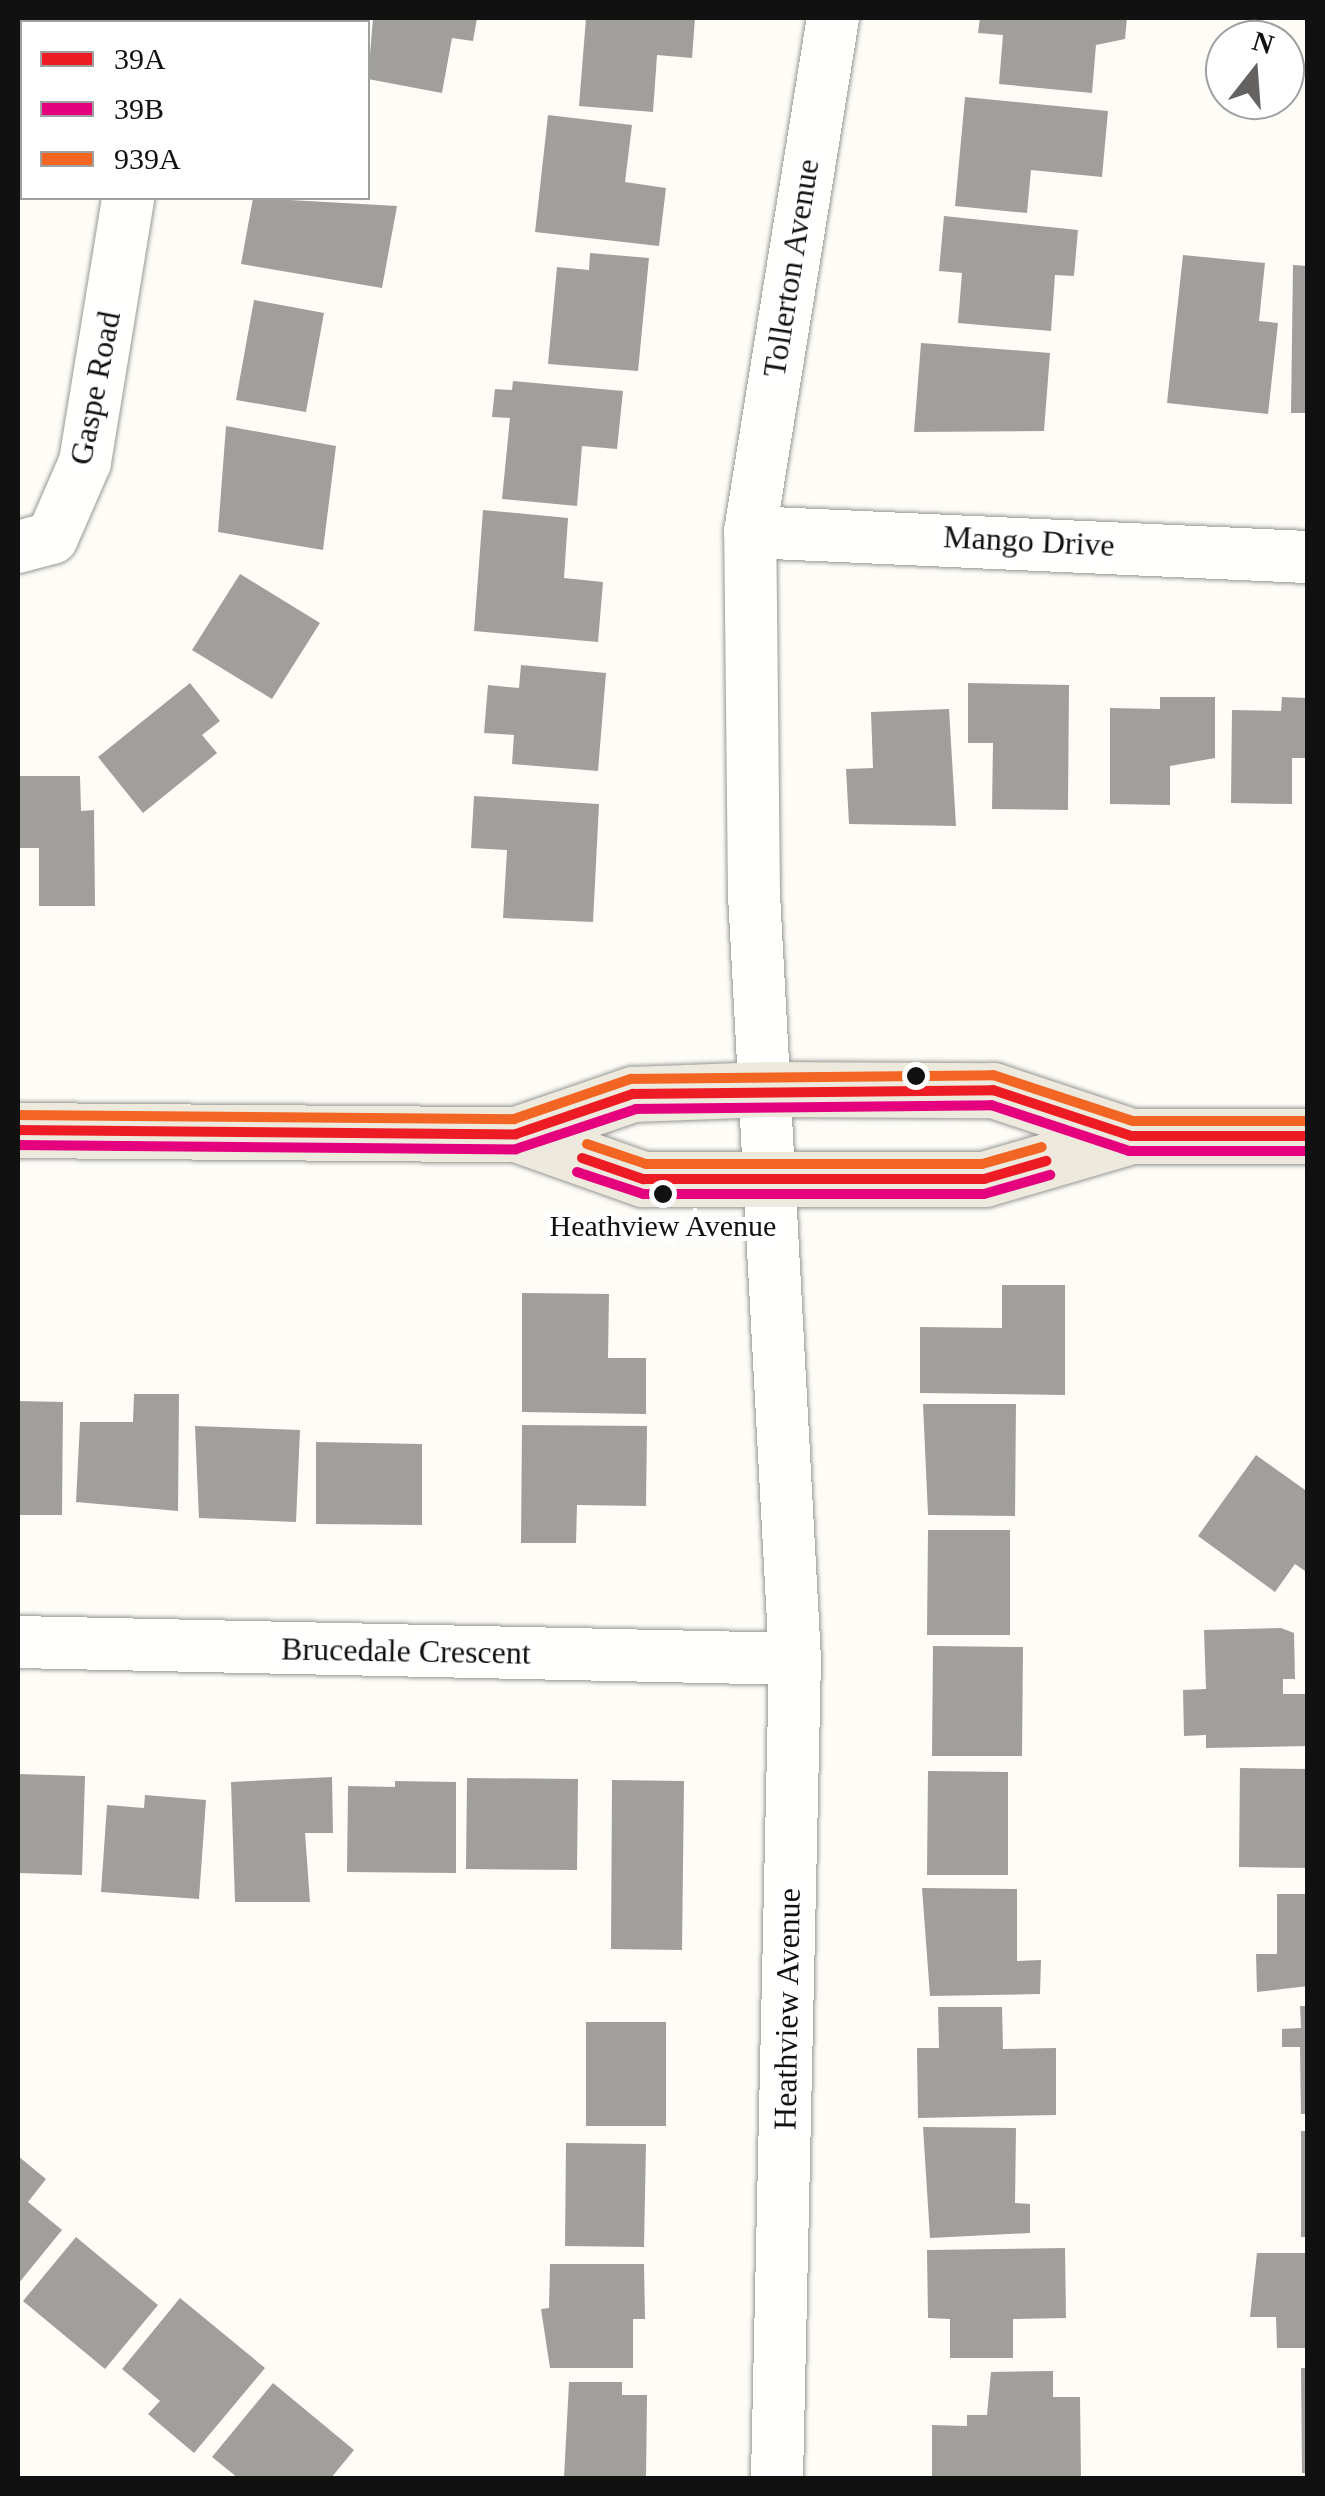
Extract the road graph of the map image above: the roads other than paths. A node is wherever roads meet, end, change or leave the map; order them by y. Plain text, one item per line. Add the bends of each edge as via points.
1 (833, 18) edge
2 (128, 200) edge
3 (750, 532) junction
4 (18, 547) edge
5 (1308, 556) edge
6 (767, 1089) junction
7 (18, 1130) edge
8 (516, 1134) junction
9 (1131, 1136) junction
10 (1308, 1136) edge
11 (772, 1179) junction
12 (18, 1642) edge
13 (794, 1659) junction
14 (776, 2478) edge

1 - 3 street, Tollerton Avenue
2 - 4 street, Gaspe Road via 85,462 52,538
3 - 5 street, Mango Drive
3 - 6 street, Tollerton Avenue via 754,896
6 - 8 main road via 633,1094
6 - 9 main road via 993,1090
6 - 11 street, Tollerton Avenue
7 - 8 main road
8 - 11 main road via 643,1179
9 - 10 main road
9 - 11 main road via 984,1179
11 - 13 street, Heathview Avenue
12 - 13 street, Brucedale Crescent
13 - 14 street, Heathview Avenue

